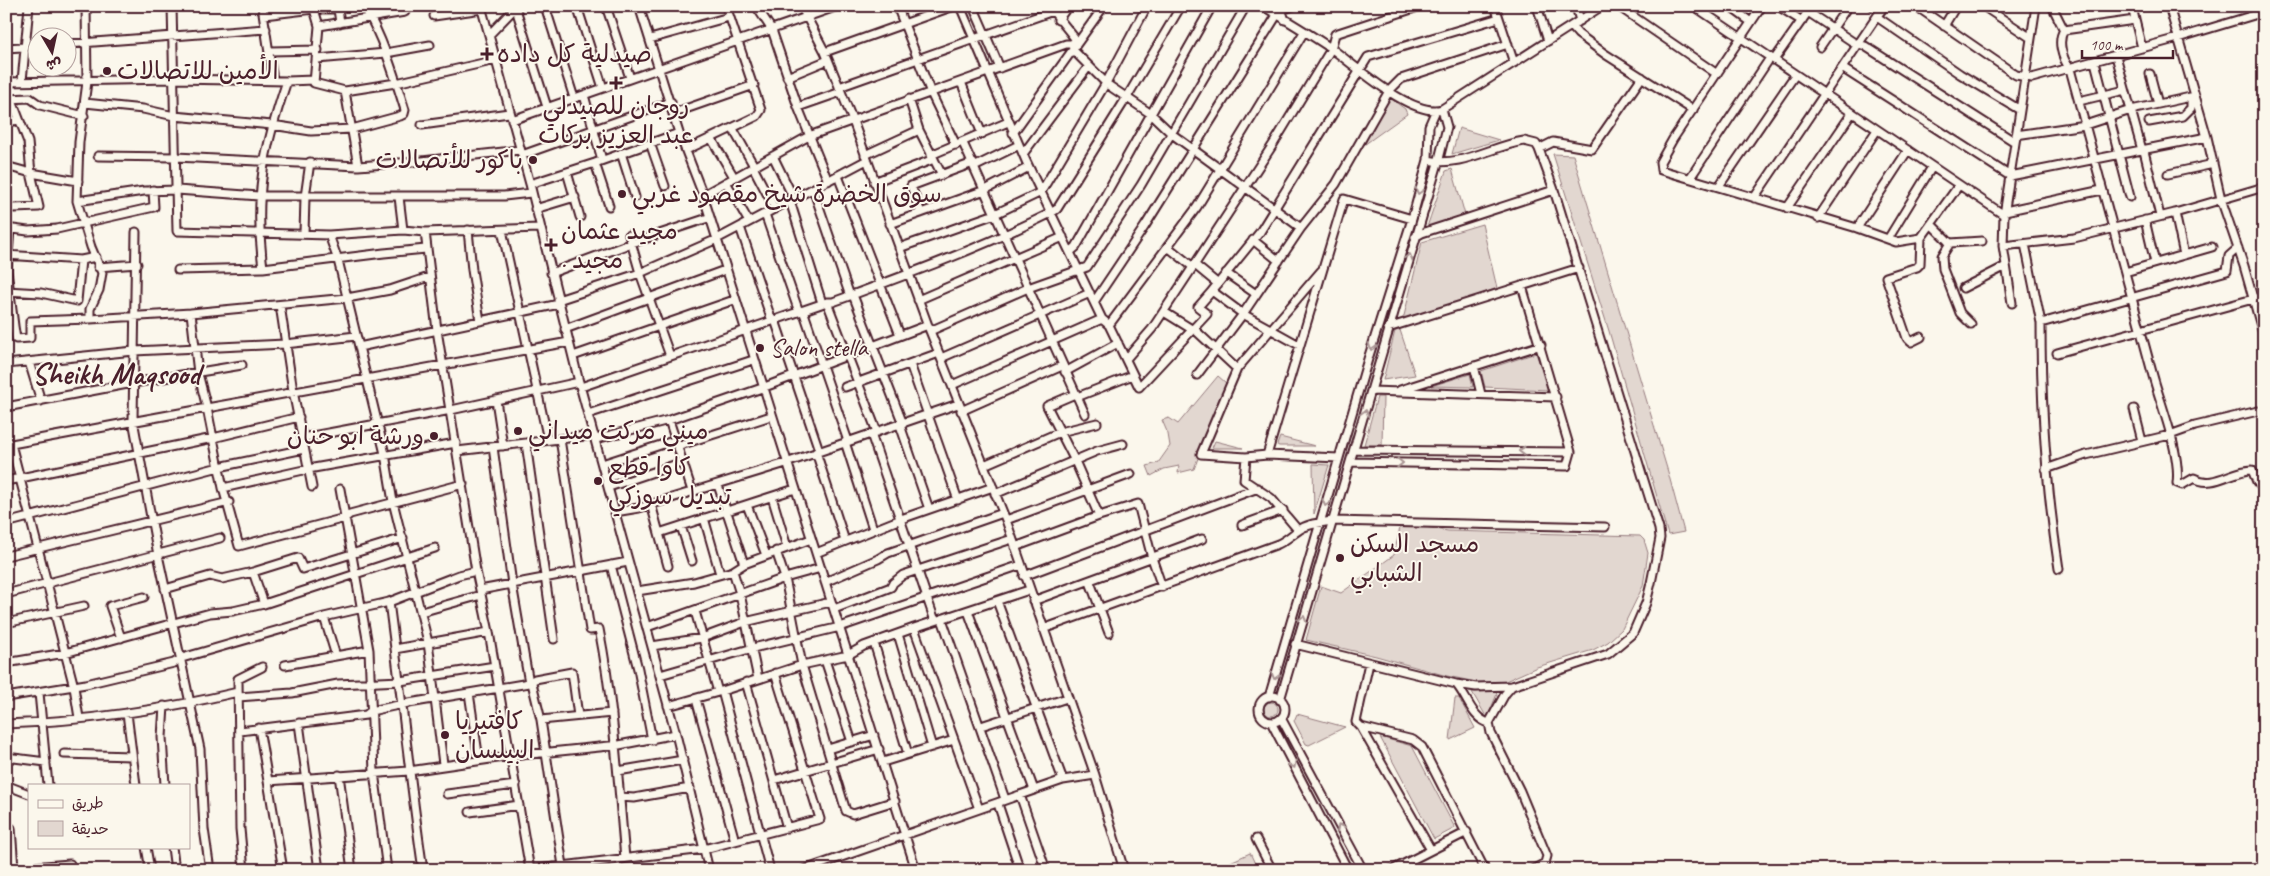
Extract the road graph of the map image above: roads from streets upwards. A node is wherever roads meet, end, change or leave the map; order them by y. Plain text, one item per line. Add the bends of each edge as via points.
1 (29, 6) edge
2 (86, 6) edge
3 (172, 6) edge
4 (262, 6) edge
5 (364, 6) edge
6 (407, 6) edge
7 (546, 6) edge
8 (606, 6) edge
9 (639, 6) edge
10 (726, 6) edge
11 (756, 6) edge
12 (801, 6) edge
13 (837, 6) edge
14 (898, 6) edge
15 (954, 6) edge
16 (960, 6) edge
17 (973, 6) edge
18 (1068, 6) edge
19 (1104, 6) edge
20 (1147, 6) edge
21 (1180, 6) edge
22 (1212, 6) edge
23 (1246, 6) edge
24 (1263, 6) edge
25 (1293, 6) edge
26 (1421, 6) edge
27 (1495, 6) edge
28 (1537, 6) edge
29 (1576, 6) edge
30 (1602, 6) edge
31 (1618, 6) edge
32 (1694, 6) edge
33 (1729, 6) edge
34 (1762, 6) edge
35 (1778, 6) edge
36 (1848, 6) edge
37 (1873, 6) edge
38 (1916, 6) edge
39 (1956, 6) edge
40 (1983, 6) edge
41 (2036, 6) edge
42 (2132, 6) edge
43 (2169, 6) edge
44 (516, 7) edge
45 (578, 7) edge
46 (2053, 7) edge
47 (481, 8) edge
48 (314, 9) junction
49 (1051, 9) edge
50 (1810, 9) edge
51 (1280, 10) edge
52 (1881, 12) edge
53 (2264, 12) edge
54 (264, 15) junction
55 (434, 16) dead end
56 (729, 17) junction
57 (807, 17) junction
58 (372, 18) junction
59 (1499, 18) junction
60 (1058, 20) junction
61 (2135, 20) junction
62 (1580, 21) junction
63 (1802, 21) junction
64 (1751, 22) junction
65 (340, 23) junction
66 (903, 24) junction
67 (319, 26) junction
68 (1944, 26) junction
69 (1572, 27) junction
70 (1833, 29) junction
71 (266, 30) junction
72 (772, 30) junction
73 (2064, 30) junction
74 (1304, 32) junction
75 (984, 34) junction
76 (489, 35) junction
77 (173, 36) junction
78 (973, 38) junction
79 (2031, 38) junction
80 (2178, 38) junction
81 (650, 39) junction
82 (1740, 39) junction
83 (1548, 41) junction
84 (86, 42) junction
85 (738, 42) junction
86 (78, 43) edge
87 (1075, 44) junction
88 (1508, 44) junction
89 (1858, 44) junction
90 (430, 45) dead end
91 (24, 47) junction
92 (28, 47) edge
93 (1820, 47) dead end
94 (6, 48) edge
95 (2142, 48) junction
96 (1331, 49) junction
97 (318, 50) junction
98 (270, 51) junction
99 (825, 52) junction
100 (386, 53) junction
101 (2116, 56) junction
102 (318, 59) junction
103 (1772, 59) junction
104 (496, 60) junction
105 (828, 60) junction
106 (918, 60) junction
107 (2095, 62) junction
108 (1514, 63) junction
109 (1089, 66) junction
110 (659, 68) junction
111 (1000, 68) junction
112 (1842, 68) junction
113 (1359, 69) junction
114 (2070, 69) junction
115 (987, 73) junction
116 (1718, 74) junction
117 (1795, 74) junction
118 (2150, 74) dead end
119 (787, 77) junction
120 (1642, 77) junction
121 (2025, 77) junction
122 (630, 78) junction
123 (173, 80) junction
124 (273, 80) junction
125 (314, 80) junction
126 (22, 81) junction
127 (6, 82) edge
128 (86, 82) junction
129 (287, 82) junction
130 (396, 82) junction
131 (961, 82) junction
132 (1106, 83) junction
133 (754, 85) junction
134 (603, 88) junction
135 (840, 90) junction
136 (2126, 90) junction
137 (345, 91) junction
138 (1389, 91) junction
139 (931, 93) junction
140 (1824, 94) junction
141 (584, 95) junction
142 (2103, 95) junction
143 (1127, 97) junction
144 (2193, 97) junction
145 (574, 98) junction
146 (8, 99) edge
147 (909, 100) junction
148 (2078, 101) junction
149 (671, 102) junction
150 (86, 103) junction
151 (2158, 104) junction
152 (547, 107) junction
153 (798, 108) junction
154 (1439, 110) junction
155 (1693, 110) junction
156 (2020, 110) junction
157 (2131, 110) junction
158 (509, 113) junction
159 (1852, 113) junction
160 (674, 114) junction
161 (1151, 114) junction
162 (84, 116) junction
163 (174, 116) junction
164 (2109, 118) junction
165 (19, 120) junction
166 (512, 120) junction
167 (853, 121) junction
168 (6, 122) edge
169 (1008, 122) junction
170 (2150, 122) dead end
171 (272, 125) junction
172 (422, 125) dead end
173 (2085, 125) junction
174 (733, 128) junction
175 (352, 129) junction
176 (594, 130) junction
177 (920, 130) junction
178 (1877, 130) junction
179 (679, 133) junction
180 (1014, 133) junction
181 (982, 134) junction
182 (1172, 134) junction
183 (809, 136) junction
184 (2207, 137) junction
185 (711, 138) junction
186 (2016, 138) junction
187 (650, 143) junction
188 (960, 144) junction
189 (1018, 145) junction
190 (1194, 149) junction
191 (1539, 149) junction
192 (686, 150) junction
193 (1908, 150) junction
194 (2142, 150) junction
195 (521, 152) junction
196 (621, 154) junction
197 (1023, 154) junction
198 (2119, 154) junction
199 (98, 156) dead end
200 (773, 156) junction
201 (176, 157) junction
202 (866, 157) junction
203 (933, 157) junction
204 (2094, 159) junction
205 (2212, 159) junction
206 (1428, 160) junction
207 (264, 161) junction
208 (310, 162) junction
209 (599, 162) junction
210 (1438, 163) junction
211 (973, 165) junction
212 (6, 166) edge
213 (358, 166) junction
214 (753, 166) junction
215 (1029, 167) junction
216 (1932, 167) junction
217 (1222, 170) junction
218 (567, 172) junction
219 (31, 173) junction
220 (2168, 174) dead end
221 (942, 175) junction
222 (838, 176) junction
223 (2010, 176) junction
224 (734, 177) junction
225 (1690, 178) junction
226 (78, 181) junction
227 (828, 181) junction
228 (726, 182) junction
229 (874, 182) junction
230 (530, 184) junction
231 (1959, 185) junction
232 (665, 186) dead end
233 (1719, 186) junction
234 (1246, 187) junction
235 (2264, 187) edge
236 (813, 189) junction
237 (153, 190) junction
238 (177, 190) junction
239 (984, 190) junction
240 (1554, 190) junction
241 (2102, 190) junction
242 (531, 192) junction
243 (1040, 192) junction
244 (703, 195) junction
245 (259, 196) junction
246 (305, 197) junction
247 (399, 197) junction
248 (574, 197) junction
249 (635, 197) dead end
250 (2130, 197) dead end
251 (1754, 198) junction
252 (2221, 199) junction
253 (792, 200) junction
254 (78, 201) junction
255 (609, 206) dead end
256 (14, 208) dead end
257 (1787, 208) junction
258 (535, 209) junction
259 (775, 209) junction
260 (1275, 209) junction
261 (2176, 212) junction
262 (921, 213) junction
263 (1051, 213) junction
264 (2005, 213) junction
265 (765, 214) junction
266 (995, 214) junction
267 (2160, 216) junction
268 (580, 217) dead end
269 (708, 218) junction
270 (1818, 218) junction
271 (1412, 219) junction
272 (2145, 220) junction
273 (750, 222) junction
274 (84, 223) junction
275 (890, 224) junction
276 (1932, 224) junction
277 (740, 227) junction
278 (8, 228) edge
279 (540, 228) junction
280 (1301, 228) junction
281 (1857, 228) junction
282 (2112, 229) junction
283 (403, 230) junction
284 (468, 230) junction
285 (502, 230) junction
286 (136, 232) dead end
287 (425, 232) junction
288 (259, 234) junction
289 (304, 234) junction
290 (329, 235) junction
291 (1005, 236) junction
292 (1063, 237) junction
293 (1415, 237) junction
294 (1921, 238) junction
295 (630, 239) junction
296 (1888, 239) junction
297 (715, 240) junction
298 (1253, 240) junction
299 (1982, 241) dead end
300 (1950, 244) junction
301 (2025, 244) junction
302 (2003, 246) junction
303 (1168, 247) junction
304 (2212, 247) dead end
305 (899, 248) junction
306 (2238, 248) junction
307 (426, 249) junction
308 (1070, 252) junction
309 (7, 255) edge
310 (2184, 255) junction
311 (96, 257) junction
312 (1015, 259) junction
313 (81, 260) junction
314 (338, 260) junction
315 (1279, 261) junction
316 (2155, 263) junction
317 (137, 264) junction
318 (1194, 266) junction
319 (2006, 266) junction
320 (98, 267) junction
321 (263, 268) junction
322 (1323, 268) junction
323 (1579, 268) junction
324 (178, 270) dead end
325 (725, 270) junction
326 (1079, 271) junction
327 (2125, 272) junction
328 (551, 273) junction
329 (1226, 273) junction
330 (640, 274) junction
331 (909, 274) junction
332 (429, 277) junction
333 (1218, 284) junction
334 (879, 285) junction
335 (1522, 286) junction
336 (1028, 288) junction
337 (1963, 288) dead end
338 (8, 291) edge
339 (1212, 291) junction
340 (1090, 293) junction
341 (1256, 294) junction
342 (851, 295) junction
343 (2264, 296) edge
344 (347, 298) junction
345 (2132, 298) junction
346 (651, 299) junction
347 (2253, 299) junction
348 (734, 300) junction
349 (918, 300) junction
350 (559, 302) junction
351 (1094, 302) junction
352 (825, 303) junction
353 (2012, 304) dead end
354 (280, 305) junction
355 (801, 311) junction
356 (521, 312) junction
357 (1164, 312) junction
358 (191, 313) junction
359 (1243, 314) junction
360 (135, 315) junction
361 (1040, 315) junction
362 (90, 319) junction
363 (1102, 319) junction
364 (773, 320) junction
365 (480, 321) junction
366 (2041, 323) junction
367 (1971, 324) dead end
368 (1109, 325) junction
369 (6, 326) edge
370 (14, 326) junction
371 (660, 326) junction
372 (929, 328) junction
373 (1388, 328) junction
374 (566, 329) junction
375 (1194, 329) junction
376 (437, 330) junction
377 (744, 330) junction
378 (1271, 330) junction
379 (2141, 331) junction
380 (900, 335) junction
381 (356, 336) junction
382 (1921, 337) dead end
383 (2264, 337) edge
384 (569, 342) junction
385 (1052, 343) junction
386 (1118, 343) junction
387 (286, 344) junction
388 (1299, 345) junction
389 (1541, 345) junction
390 (359, 346) junction
391 (872, 346) junction
392 (194, 347) junction
393 (528, 349) junction
394 (134, 351) junction
395 (1216, 351) junction
396 (2058, 353) dead end
397 (940, 355) junction
398 (573, 356) junction
399 (670, 356) junction
400 (847, 356) junction
401 (1126, 359) junction
402 (753, 360) junction
403 (29, 362) junction
404 (6, 364) edge
405 (910, 364) junction
406 (242, 365) dead end
407 (823, 365) junction
408 (443, 366) junction
409 (1474, 366) junction
410 (1064, 369) junction
411 (1237, 369) junction
412 (198, 373) junction
413 (883, 374) junction
414 (1133, 375) junction
415 (1197, 375) dead end
416 (794, 376) junction
417 (366, 380) junction
418 (133, 383) junction
419 (858, 383) junction
420 (580, 385) junction
421 (952, 385) junction
422 (845, 387) dead end
423 (762, 388) junction
424 (294, 391) junction
425 (538, 391) junction
426 (1371, 391) junction
427 (1395, 391) junction
428 (1481, 394) junction
429 (1076, 395) junction
430 (1556, 397) junction
431 (496, 400) junction
432 (41, 401) junction
433 (6, 407) edge
434 (208, 408) junction
435 (960, 408) junction
436 (2134, 409) dead end
437 (451, 410) junction
438 (2264, 413) edge
439 (588, 414) junction
440 (1085, 414) dead end
441 (771, 416) junction
442 (928, 416) junction
443 (299, 417) junction
444 (133, 420) junction
445 (669, 420) junction
446 (377, 423) junction
447 (1097, 423) dead end
448 (901, 424) junction
449 (1060, 432) junction
450 (874, 433) junction
451 (2170, 435) junction
452 (595, 437) junction
453 (213, 438) junction
454 (302, 438) junction
455 (560, 439) junction
456 (548, 440) junction
457 (1344, 441) junction
458 (2142, 441) junction
459 (846, 442) junction
460 (526, 443) junction
461 (677, 443) junction
462 (9, 444) edge
463 (1123, 444) dead end
464 (503, 446) junction
465 (457, 447) junction
466 (493, 447) junction
467 (1355, 447) junction
468 (304, 449) junction
469 (818, 451) junction
470 (1571, 452) junction
471 (139, 454) junction
472 (385, 454) junction
473 (1267, 455) junction
474 (1246, 457) junction
475 (1339, 458) junction
476 (1075, 461) junction
477 (683, 462) junction
478 (1351, 462) junction
479 (786, 463) junction
480 (602, 464) junction
481 (984, 465) junction
482 (219, 467) junction
483 (2046, 468) junction
484 (308, 469) junction
485 (1132, 474) dead end
486 (19, 478) junction
487 (6, 481) edge
488 (463, 484) junction
489 (718, 485) junction
490 (145, 487) junction
491 (312, 487) dead end
492 (223, 488) junction
493 (609, 488) junction
494 (1258, 488) junction
495 (340, 489) dead end
496 (1088, 489) junction
497 (795, 490) junction
498 (994, 490) junction
499 (2264, 490) edge
500 (692, 491) junction
501 (772, 497) junction
502 (958, 500) junction
503 (229, 502) junction
504 (393, 502) junction
505 (651, 504) junction
506 (747, 505) junction
507 (929, 509) junction
508 (1283, 510) junction
509 (727, 511) junction
510 (615, 512) junction
511 (29, 516) junction
512 (1099, 516) junction
513 (1004, 517) junction
514 (345, 518) junction
515 (704, 518) junction
516 (901, 519) junction
517 (1332, 521) junction
518 (152, 522) junction
519 (6, 523) edge
520 (1321, 523) junction
521 (1242, 525) dead end
522 (681, 526) junction
523 (1605, 527) dead end
524 (873, 529) junction
525 (1298, 530) junction
526 (1144, 532) junction
527 (659, 533) junction
528 (220, 538) dead end
529 (403, 538) junction
530 (811, 539) junction
531 (1012, 539) junction
532 (1202, 539) dead end
533 (845, 541) junction
534 (910, 544) junction
535 (787, 547) junction
536 (1015, 547) junction
537 (435, 548) dead end
538 (38, 549) junction
539 (776, 551) junction
540 (816, 552) junction
541 (351, 553) junction
542 (158, 555) junction
543 (766, 555) junction
544 (6, 556) edge
545 (408, 557) junction
546 (1152, 558) junction
547 (692, 561) dead end
548 (628, 562) junction
549 (744, 564) junction
550 (611, 565) junction
551 (1021, 565) junction
552 (668, 566) dead end
553 (820, 568) junction
554 (2059, 569) dead end
555 (580, 570) junction
556 (918, 570) junction
557 (476, 571) junction
558 (733, 571) junction
559 (253, 572) junction
560 (355, 573) junction
561 (720, 574) junction
562 (1024, 576) junction
563 (545, 577) junction
564 (785, 578) junction
565 (825, 582) junction
566 (1090, 582) junction
567 (46, 583) junction
568 (512, 584) junction
569 (1162, 587) junction
570 (165, 589) junction
571 (1030, 590) junction
572 (416, 591) junction
573 (637, 591) junction
574 (480, 592) junction
575 (6, 594) edge
576 (740, 594) junction
577 (927, 596) junction
578 (144, 597) dead end
579 (997, 601) junction
580 (1033, 601) junction
581 (388, 602) junction
582 (831, 602) junction
583 (264, 604) junction
584 (84, 606) dead end
585 (362, 608) junction
586 (834, 609) junction
587 (1099, 609) junction
588 (791, 610) junction
589 (968, 610) junction
590 (695, 611) junction
591 (54, 612) junction
592 (421, 612) junction
593 (324, 617) junction
594 (939, 620) junction
595 (745, 622) junction
596 (6, 623) edge
597 (172, 624) junction
598 (647, 627) junction
599 (840, 627) junction
600 (914, 628) junction
601 (1043, 629) junction
602 (489, 632) junction
603 (1109, 633) dead end
604 (898, 634) junction
605 (796, 636) junction
606 (121, 638) junction
607 (702, 638) junction
608 (554, 639) dead end
609 (428, 642) junction
610 (874, 643) junction
611 (1295, 644) junction
612 (652, 646) junction
613 (753, 648) junction
614 (395, 649) junction
615 (369, 650) junction
616 (65, 653) junction
617 (848, 655) junction
618 (336, 656) junction
619 (180, 659) junction
620 (825, 660) junction
621 (710, 662) junction
622 (6, 663) edge
623 (1369, 663) junction
624 (285, 665) dead end
625 (802, 665) junction
626 (495, 666) junction
627 (262, 667) dead end
628 (775, 673) junction
629 (660, 675) junction
630 (432, 677) junction
631 (758, 678) junction
632 (370, 681) junction
633 (400, 681) junction
634 (746, 682) junction
635 (530, 683) junction
636 (1456, 684) junction
637 (1512, 686) junction
638 (74, 687) junction
639 (499, 688) junction
640 (720, 692) junction
641 (39, 693) junction
642 (469, 693) junction
643 (238, 694) junction
644 (6, 697) edge
645 (1269, 697) junction
646 (1067, 698) junction
647 (435, 699) junction
648 (696, 699) junction
649 (1280, 700) junction
650 (189, 702) junction
651 (403, 704) junction
652 (164, 706) junction
653 (668, 706) junction
654 (1036, 709) junction
655 (371, 711) junction
656 (127, 713) junction
657 (612, 713) junction
658 (578, 716) junction
659 (80, 718) junction
660 (1008, 718) junction
661 (1281, 718) junction
662 (541, 720) junction
663 (1271, 722) junction
664 (43, 723) junction
665 (299, 723) junction
666 (1489, 723) junction
667 (6, 724) edge
668 (980, 726) junction
669 (1361, 727) junction
670 (259, 728) junction
671 (240, 731) junction
672 (676, 734) junction
673 (874, 735) junction
674 (652, 740) junction
675 (954, 740) junction
676 (852, 742) junction
677 (615, 745) junction
678 (932, 747) junction
679 (828, 749) junction
680 (879, 749) junction
681 (545, 752) junction
682 (64, 754) dead end
683 (908, 754) junction
684 (131, 756) junction
685 (511, 756) junction
686 (6, 757) edge
687 (479, 760) junction
688 (683, 760) junction
689 (46, 762) junction
690 (883, 762) junction
691 (832, 763) junction
692 (443, 764) junction
693 (618, 770) junction
694 (806, 770) junction
695 (408, 771) junction
696 (374, 772) junction
697 (339, 775) junction
698 (1095, 775) junction
699 (307, 778) junction
700 (774, 780) junction
701 (1063, 780) junction
702 (268, 781) junction
703 (48, 784) edge
704 (136, 784) edge
705 (165, 784) edge
706 (6, 785) edge
707 (516, 786) junction
708 (690, 788) junction
709 (1034, 790) junction
710 (28, 794) edge
711 (447, 794) dead end
712 (1020, 795) junction
713 (620, 797) junction
714 (895, 801) junction
715 (1001, 802) junction
716 (519, 805) junction
717 (979, 809) junction
718 (470, 812) dead end
719 (6, 828) edge
720 (787, 828) junction
721 (1467, 832) junction
722 (761, 834) junction
723 (904, 834) junction
724 (1256, 839) dead end
725 (735, 841) junction
726 (146, 848) edge
727 (172, 848) edge
728 (704, 849) junction
729 (1431, 850) junction
730 (625, 858) junction
731 (70, 864) dead end
732 (563, 866) junction
733 (593, 866) edge
734 (14, 868) junction
735 (6, 869) edge
736 (150, 870) edge
737 (175, 870) edge
738 (210, 870) edge
739 (244, 870) edge
740 (282, 870) edge
741 (319, 870) edge
742 (352, 870) edge
743 (387, 870) edge
744 (423, 870) edge
745 (530, 870) edge
746 (709, 870) edge
747 (770, 870) edge
748 (804, 870) edge
749 (916, 870) edge
750 (1020, 870) edge
751 (1046, 870) edge
752 (1124, 870) edge
753 (1272, 870) edge
754 (1348, 870) edge
755 (1363, 870) edge
756 (1392, 870) edge
757 (1485, 870) edge
758 (1532, 870) edge

1 - 91 street
2 - 84 street
3 - 77 street
4 - 54 street
5 - 58 street
6 - 58 street via 405,12
7 - 145 street
8 - 122 street
9 - 81 street
10 - 56 street
11 - 72 street
12 - 57 street
13 - 57 street
14 - 66 street
15 - 66 street
16 - 78 street
17 - 75 street
18 - 60 street
19 - 87 street
20 - 132 street
21 - 143 street
22 - 161 street
23 - 182 street
24 - 51 street
25 - 51 street
26 - 96 street via 1335,34
27 - 59 street
28 - 83 street
29 - 62 street
30 - 62 street
31 - 116 street
32 - 82 street
33 - 64 street
34 - 64 street
35 - 63 street
36 - 70 street
37 - 52 street
38 - 68 street
39 - 68 street
40 - 79 street
41 - 79 street
42 - 61 street
43 - 80 street
44 - 76 street
44 - 152 street
45 - 134 street
46 - 73 street
47 - 55 street
47 - 76 street
48 - 54 street
48 - 65 street via 338,10
48 - 67 street
49 - 60 street
49 - 75 street
50 - 63 street
50 - 70 street
51 - 74 street via 1284,20
51 - 190 street
52 - 89 street
52 - 156 street via 1960,74
53 - 80 street
54 - 71 street
56 - 81 street
56 - 85 street
57 - 72 street
57 - 99 street
58 - 65 street
58 - 100 street
59 - 88 street
59 - 113 street via 1368,57
60 - 87 street
61 - 73 street
61 - 95 street
62 - 69 street
63 - 103 street
64 - 82 street
65 - 67 street
66 - 99 street
66 - 106 street
67 - 97 street
68 - 121 street via 2016,75
69 - 83 street
69 - 120 street
70 - 89 street
70 - 93 street
71 - 77 street
71 - 98 street
72 - 85 street
72 - 119 street
73 - 114 street via 2060,39
74 - 96 street
74 - 217 street
75 - 78 street
75 - 111 street
76 - 104 street
77 - 84 street
77 - 123 street
78 - 106 street
78 - 115 street
79 - 121 street
80 - 95 street
80 - 144 street
81 - 110 street
82 - 103 street
82 - 116 street
83 - 108 street
84 - 86 street
84 - 128 street
85 - 110 street
85 - 133 street
87 - 109 street
87 - 111 street via 1066,44
87 - 180 street
88 - 108 street
88 - 138 street via 1401,79
89 - 112 street
89 - 186 street
90 - 100 street
91 - 92 street
91 - 94 street
91 - 126 street
95 - 101 street
96 - 113 street
96 - 234 street
97 - 98 street
97 - 102 street
98 - 124 street
99 - 105 street
100 - 102 street
100 - 130 street
101 - 107 street
101 - 136 street
102 - 125 street
103 - 117 street
103 - 225 street
104 - 130 street
104 - 158 street
105 - 119 street
105 - 135 street
106 - 135 street
106 - 139 street
107 - 114 street
107 - 142 street
108 - 154 street
109 - 132 street
109 - 197 street
110 - 122 street
110 - 149 street
111 - 115 street
112 - 140 street
112 - 223 street
113 - 138 street
113 - 260 street
114 - 121 street
114 - 148 street
115 - 131 street
115 - 169 street
116 - 155 street
117 - 140 street
117 - 233 street
118 - 151 street
119 - 153 street
120 - 155 street
120 - 191 street via 1592,149 1553,142
121 - 156 street
122 - 134 street
123 - 124 street
123 - 128 street
123 - 163 street
124 - 129 street
125 - 129 street
125 - 137 street via 314,83
126 - 127 street
126 - 128 street
128 - 150 street
129 - 171 street
130 - 137 street
130 - 175 street via 404,114
131 - 139 street
131 - 181 street
132 - 143 street
132 - 243 street
133 - 160 street
133 - 174 street via 760,113
134 - 141 street
135 - 153 street
135 - 167 street
136 - 142 street
136 - 157 street
137 - 175 street
138 - 154 street via 1418,106
138 - 280 street via 1336,184
139 - 147 street
139 - 188 street
140 - 159 street
140 - 251 street
141 - 145 street
141 - 176 street
142 - 148 street
142 - 164 street
143 - 161 street
143 - 263 street via 1057,209
144 - 151 street
144 - 170 street via 2183,116
144 - 184 street
145 - 152 street
146 - 162 street via 30,98 40,105
146 - 165 street
147 - 167 street
147 - 177 street
148 - 173 street
149 - 160 street
149 - 176 street
150 - 162 street
150 - 163 street
151 - 157 street
152 - 166 street
153 - 183 street
154 - 206 street via 1429,126
154 - 210 street via 1446,127
155 - 225 street via 1659,166 1664,172
156 - 186 street
157 - 164 street
157 - 194 street
158 - 166 street
158 - 172 street
159 - 178 street
159 - 257 street
160 - 179 street
161 - 182 street
161 - 308 street via 1076,247
162 - 226 street via 79,142
163 - 171 street
163 - 201 street
164 - 173 street
164 - 198 street
165 - 168 street
165 - 219 street via 28,142
166 - 195 street
167 - 183 street
167 - 202 street
169 - 180 street
169 - 181 street
171 - 175 street via 311,131
171 - 207 street
173 - 186 street
173 - 204 street
174 - 185 street
174 - 214 street
175 - 213 street
176 - 195 street
176 - 209 street
177 - 202 street
177 - 203 street
178 - 193 street
178 - 270 street
179 - 187 street
179 - 192 street
180 - 189 street
181 - 188 street
182 - 190 street
182 - 326 street via 1087,267
183 - 200 street
183 - 227 street
184 - 194 street
184 - 205 street
185 - 192 street
185 - 224 street
186 - 223 street
187 - 196 street
187 - 232 street
188 - 203 street
188 - 211 street
189 - 197 street
189 - 211 street
190 - 217 street
190 - 351 street
191 - 210 street via 1536,144 1524,141 1453,162
191 - 240 street
192 - 244 street
193 - 216 street
193 - 281 street
194 - 198 street
194 - 267 street
195 - 213 street
195 - 230 street
196 - 209 street
196 - 249 street
197 - 215 street
198 - 204 street
198 - 250 street
199 - 201 street
200 - 214 street
200 - 253 street
201 - 207 street
201 - 238 street
202 - 222 street
202 - 229 street
203 - 221 street
203 - 229 street
204 - 223 street
204 - 241 street
205 - 220 street via 2209,165
205 - 252 street
206 - 210 street
206 -> 271 street
207 - 208 street
207 - 245 street
208 - 213 street
208 - 246 street
209 - 218 street
209 - 255 street
210 - 293 street
211 - 221 street
211 - 239 street
212 - 219 street
214 - 224 street
214 - 259 street
215 - 239 street
215 - 243 street
216 - 231 street
216 - 296 street
217 - 234 street
217 - 303 street
218 - 230 street
218 - 248 street
219 - 226 street
219 - 256 street via 38,207
221 - 262 street via 911,186
222 - 227 street
222 - 334 street
223 - 264 street
224 - 228 street
225 - 233 street
226 - 254 street
227 - 236 street
228 - 244 street
228 - 273 street
229 - 275 street
230 - 242 street
231 - 264 street
231 - 276 street
233 - 251 street
234 - 260 street
234 - 318 street
235 - 252 street
236 - 253 street
236 - 342 street
237 - 238 street
237 - 254 street
237 - 274 street via 154,207
238 - 245 street
238 - 288 street via 176,231
239 - 262 street
239 - 266 street
240 - 293 street
240 - 323 street
241 - 264 street
241 - 282 street
242 - 247 street via 504,196
242 - 258 street
243 - 263 street
243 - 266 street
244 - 269 street
245 - 246 street
245 - 288 street
246 - 247 street
246 - 289 street
247 - 283 street
248 - 258 street
248 - 268 street
251 - 257 street
252 - 261 street
252 - 306 street
253 - 259 street
253 - 352 street
254 - 274 street
257 - 270 street
258 - 279 street
259 - 265 street
260 - 280 street
260 - 298 street
261 - 267 street
261 - 310 street
262 - 275 street
263 - 291 street
263 - 292 street
264 - 302 street
265 - 273 street
265 - 355 street
266 - 291 street
266 - 305 street
267 - 272 street
269 - 295 street
269 - 297 street
270 - 281 street
271 - 322 street via 1344,198
271 -> 457 street
272 - 282 street
272 - 316 street
273 - 277 street
274 - 278 street via 28,231
274 - 311 street
275 - 305 street
276 - 294 street
276 - 300 street
277 - 297 street
277 - 364 street
278 - 309 street
279 - 285 street
279 - 328 street
280 - 315 street
281 - 296 street
282 - 301 street
282 - 327 street
283 - 287 street
283 - 290 street
284 - 285 street
284 - 287 street
284 - 365 street
285 - 356 street
286 - 317 street
287 - 307 street
288 - 289 street
288 - 321 street
289 - 290 street
290 - 314 street
291 - 312 street
291 - 331 street
292 - 308 street
292 - 312 street
373 -> 293 street
294 - 296 street via 1896,242
294 - 382 street via 1918,267 1886,278 1908,338 1911,342
295 - 328 street
295 - 330 street
297 - 325 street
297 - 330 street
298 - 315 street
298 - 329 street
299 - 300 street
300 - 367 street via 1942,256 1943,269 1960,313
301 - 302 street
301 - 366 street
302 - 319 street
303 - 318 street
303 - 368 street
304 - 310 street
305 - 331 street
306 - 345 street via 2229,256 2228,271
306 - 347 street
307 - 314 street
307 - 332 street
308 - 326 street
309 - 313 street
309 - 338 street
310 - 316 street
311 - 313 street
311 - 320 street
312 - 336 street
312 - 349 street
313 - 338 street via 78,301 41,293
314 - 321 street
314 - 344 street
315 - 341 street
316 - 327 street
317 - 320 street
317 - 360 street
318 - 333 street
318 - 357 street
319 - 337 street
319 - 353 street
320 - 362 street via 102,273 99,290 90,309
321 - 324 street
322 - 378 street
322 - 388 street
323 - 335 street
323 - 637 street via 1660,538 1646,603 1633,633 1608,654
325 - 346 street
325 - 348 street
326 - 336 street
326 - 340 street
327 - 345 street
328 - 350 street
329 - 333 street
329 - 341 street
330 - 346 street
330 - 350 street
331 - 334 street
331 - 349 street
332 - 344 street via 390,290
332 - 376 street
333 - 339 street
334 - 342 street
334 - 380 street
335 - 373 street
335 - 389 street
336 - 361 street
336 - 372 street
338 - 370 street
339 - 359 street
339 - 375 street via 1198,306 1207,314
340 - 351 street
340 - 361 street
341 - 359 street
342 - 352 street
342 - 391 street
343 - 347 street
344 - 354 street
344 - 381 street
345 - 366 street
345 - 379 street
346 - 371 street
346 - 374 street
347 - 379 street
347 - 383 street
348 - 371 street
348 - 377 street
349 - 372 street
350 - 356 street
350 - 374 street
351 - 363 street
352 - 355 street
352 - 400 street
354 - 358 street
354 - 387 street
355 - 364 street
355 - 407 street
356 - 365 street
356 - 393 street
357 - 375 street
357 - 401 street
358 - 360 street
358 - 392 street
359 - 378 street
359 - 395 street
360 - 362 street
360 - 394 street
361 - 385 street
361 - 397 street
362 - 370 street via 30,320 30,338 16,339
363 - 368 street
363 - 385 street
364 - 377 street
364 - 416 street
365 - 376 street
366 - 483 street
368 - 386 street
369 - 370 street
371 - 398 street
371 - 399 street
372 - 380 street
372 - 397 street
373 - 426 street
374 - 384 street
375 - 395 street
375 - 414 street via 1139,387
376 - 390 street
376 - 408 street
377 - 399 street
377 - 402 street
378 - 388 street
378 - 411 street
379 - 396 street
379 - 451 street
380 - 391 street
381 - 387 street
381 - 390 street
384 - 393 street
384 - 398 street
385 - 410 street
385 - 421 street
386 - 401 street
386 - 410 street
387 - 392 street
387 - 424 street
388 - 473 street
389 - 409 street
389 - 430 street
390 - 417 street
391 - 400 street
391 - 413 street
392 - 394 street
392 - 412 street
393 - 408 street
393 - 425 street
394 - 403 street
394 - 418 street
395 - 411 street
395 - 415 street
397 - 405 street
397 - 421 street
398 - 420 street
399 - 420 street
400 - 407 street
400 - 419 street
401 - 414 street
402 - 423 street
402 - 439 street
403 - 404 street
403 - 432 street
405 - 413 street
405 - 442 street
406 - 412 street
407 - 416 street
407 - 459 street
408 - 417 street
408 - 437 street
409 - 427 street
409 - 428 street
410 - 429 street
410 - 435 street
411 - 474 street via 1201,454
412 - 418 street
412 - 434 street
413 - 419 street
413 - 448 street
414 - 429 street
416 - 423 street
416 - 469 street
417 - 424 street
417 - 446 street
418 - 432 street
418 - 444 street
419 - 422 street
419 - 450 street
420 - 425 street
420 - 439 street
421 - 435 street
423 - 441 street
423 - 445 street
424 - 434 street
424 - 443 street
425 - 431 street
425 - 456 street
426 - 427 street
467 -> 426 street
427 - 428 street
428 - 430 street
429 - 440 street
429 - 449 street via 1046,406
430 - 470 street
431 - 437 street
431 - 464 street
432 - 433 street
434 - 444 street
434 - 453 street
435 - 442 street
435 - 481 street
436 - 458 street
437 - 446 street
437 - 465 street
438 - 451 street via 2258,411
439 - 452 street
441 - 461 street
441 - 479 street
442 - 448 street
442 - 502 street
443 - 453 street
443 - 454 street
444 - 462 street
444 - 471 street
445 - 452 street
445 - 461 street
446 - 454 street
446 - 472 street
447 - 449 street
448 - 450 street
448 - 507 street
449 - 476 street
449 - 481 street
450 - 459 street
450 - 516 street
451 - 458 street
451 - 499 street via 2178,472 2177,484 2182,485 2194,478 2202,483 2210,482 2252,470
452 - 455 street
452 - 480 street
453 - 471 street
453 - 482 street
454 - 468 street
455 - 456 street
455 - 555 street
456 - 460 street
457 - 467 street
457 - 475 street
458 - 483 street
459 - 469 street
459 - 524 street
460 - 464 street
460 - 563 street
461 - 477 street
461 - 480 street
462 - 486 street
463 - 476 street
464 - 466 street
465 - 466 street
465 - 472 street
465 - 488 street
466 - 568 street
470 -> 467 street
467 - 478 street
468 - 482 street
468 - 484 street
469 - 479 street
469 - 533 street
478 -> 470 street via 1567,466
471 - 486 street
471 - 490 street
472 - 484 street
472 - 504 street
473 - 474 street
473 - 475 street
474 - 494 street via 1244,480
475 -> 520 street
476 - 496 street
476 - 498 street
477 - 493 street
477 - 500 street
478 - 517 street
479 - 489 street
479 - 497 street
480 - 493 street
481 - 498 street
482 - 490 street
482 - 492 street
483 - 554 street
484 - 491 street
484 - 492 street
485 - 496 street
486 - 487 street
486 - 511 street
488 - 504 street
488 - 557 street
489 - 500 street
489 - 509 street
490 - 511 street
490 - 518 street
492 - 503 street
493 - 510 street
494 - 508 street
494 - 526 street
495 - 514 street
496 - 512 street
496 - 513 street
497 - 501 street
497 - 530 street
498 - 502 street
498 - 513 street
500 - 505 street
501 - 506 street
501 - 535 street
502 - 507 street
503 - 514 street via 239,546
503 - 518 street
504 - 514 street
504 - 529 street
505 - 510 street
505 - 527 street
506 - 509 street
506 - 543 street
507 - 516 street
508 - 521 street
508 - 525 street
509 - 515 street
509 - 549 street
510 - 548 street
511 - 519 street
511 - 538 street
512 - 526 street via 1138,504
512 - 536 street
513 - 531 street
513 - 534 street
514 - 541 street
515 - 522 street
515 - 561 street
516 - 524 street
516 - 534 street
517 - 520 street
517 - 523 street
611 -> 517 street
518 - 538 street
518 - 542 street
520 - 525 street
520 -> 645 street
522 - 527 street
522 - 547 street
524 - 533 street
525 - 569 street via 1278,544
526 - 546 street
526 - 562 street
527 - 552 street
528 - 542 street
529 - 541 street
529 - 545 street
530 - 535 street
530 - 540 street
531 - 536 street
531 - 556 street
532 - 546 street
533 - 540 street
534 - 556 street
534 - 565 street
535 - 539 street
536 - 551 street
537 - 545 street
538 - 544 street
538 - 567 street
539 - 543 street
539 - 564 street
540 - 553 street
541 - 559 street via 303,570 298,558
541 - 560 street
542 - 567 street
542 - 570 street
543 - 549 street
545 - 560 street
545 - 572 street
546 - 566 street
546 - 569 street
548 - 550 street
548 - 573 street
549 - 558 street
550 - 555 street
550 - 674 street
551 - 562 street
551 - 577 street
553 - 564 street
553 - 565 street
555 - 563 street
555 - 657 street via 590,630 599,629
556 - 577 street
556 - 586 street via 903,575 891,587
557 - 572 street
557 - 574 street
558 - 561 street
558 - 576 street
559 - 570 street via 222,579 210,576
559 - 583 street
560 - 583 street
560 - 585 street
561 - 573 street via 694,582
562 - 571 street
563 - 568 street
563 - 608 street
564 - 576 street
564 - 588 street
565 - 582 street
566 - 580 street
566 - 587 street
567 - 575 street
567 - 591 street
568 - 574 street
568 - 635 street
569 - 587 street
570 - 597 street
571 - 579 street
571 - 580 street
572 - 581 street
572 - 592 street
573 - 598 street
574 - 592 street
574 - 602 street
576 - 590 street
576 - 595 street
577 - 594 street
577 - 599 street
578 - 606 street via 110,606
579 - 589 street
579 - 654 street
580 - 601 street
581 - 585 street
581 - 614 street
582 - 586 street
582 - 588 street
583 - 597 street via 210,613
584 - 591 street
585 - 593 street
585 - 615 street
586 - 599 street
587 - 601 street
587 - 603 street
588 - 595 street
588 - 605 street
589 - 594 street
589 - 660 street
590 - 598 street
590 - 607 street
591 - 596 street
591 - 616 street
592 - 609 street
593 - 618 street
593 - 619 street
594 - 600 street
594 - 668 street
595 - 607 street
595 - 613 street
597 - 606 street
597 - 619 street
598 - 612 street
599 - 605 street
599 - 617 street
600 - 604 street
600 - 675 street
601 - 646 street
602 - 609 street
602 - 626 street
604 - 610 street
604 - 678 street
605 - 613 street
605 - 625 street
606 - 616 street
607 - 612 street
607 - 621 street
609 - 614 street
609 - 630 street
610 - 617 street
610 - 683 street
611 - 623 street
611 - 649 street
612 - 629 street
613 - 621 street
613 - 631 street
614 - 633 street
615 - 618 street
615 - 632 street
616 - 622 street
616 - 638 street
617 - 620 street
617 - 673 street
618 - 624 street
619 - 638 street
619 - 650 street
620 - 625 street
620 - 676 street
621 - 629 street
621 - 640 street
623 - 636 street
623 - 669 street via 1356,722
625 - 628 street
625 - 679 street
626 - 630 street
626 - 639 street
627 - 643 street via 238,679
628 - 631 street
628 - 694 street
629 - 653 street
630 - 633 street
630 - 647 street
631 - 634 street
632 - 633 street
632 - 643 street via 292,693
632 - 655 street
633 - 651 street
634 - 640 street
634 - 700 street
635 - 639 street
635 - 658 street via 535,679 572,672
635 - 662 street
636 - 637 street via 1476,688
636 - 666 street via 1464,692 1476,716
637 - 666 street
638 - 641 street
638 - 659 street
639 - 642 street
639 - 685 street
640 - 648 street
640 - 722 street
641 - 644 street
641 - 664 street
642 - 647 street
642 - 687 street
643 - 650 street
643 - 671 street
645 - 649 street
645 - 663 street via 1259,708 1263,719
646 - 654 street
646 - 698 street
647 - 651 street
647 - 692 street
648 - 653 street
648 - 725 street
649 - 661 street via 1284,708
650 - 652 street
650 - 738 street via 200,749 204,829
651 - 655 street
651 - 695 street
652 - 656 street
652 - 705 street
653 - 672 street
654 - 660 street
654 - 701 street
655 - 665 street via 366,715
655 - 696 street
656 - 659 street
656 - 684 street
657 - 658 street
657 - 677 street
658 - 662 street
659 - 664 street
660 - 668 street
660 - 709 street
661 - 663 street
755 -> 661 street
662 - 681 street
663 -> 754 street
664 - 667 street
664 - 689 street
665 - 670 street
665 - 699 street
666 - 758 street via 1547,856 1545,863
668 - 715 street
669 - 721 street via 1413,740 1422,747
669 - 729 street
670 - 671 street
670 - 702 street
671 - 739 street via 240,829
672 - 674 street
672 - 688 street
673 - 676 street
673 - 680 street
674 - 677 street
675 - 678 street
675 - 717 street
676 - 679 street
677 - 681 street
677 - 693 street
678 - 683 street
679 - 691 street
680 - 690 street
680 - 691 street
681 - 685 street
681 - 732 street
682 - 684 street
683 - 690 street
684 - 704 street
685 - 687 street
685 - 707 street
686 - 689 street
687 - 692 street
688 - 693 street
688 - 708 street
689 - 703 street
690 - 714 street
691 - 694 street
691 - 714 street via 848,813
692 - 695 street
693 - 713 street
694 - 700 street
694 - 720 street via 820,819
695 - 696 street
695 - 744 street
696 - 697 street
696 - 743 street
697 - 699 street
697 - 742 street
698 - 701 street
698 - 752 street
699 - 702 street
699 - 741 street
700 - 720 street
701 - 709 street
702 - 740 street
706 - 710 street
707 - 711 street
707 - 716 street
708 - 713 street via 634,798
708 - 728 street
709 - 712 street
712 - 715 street
712 - 751 street
713 - 730 street
714 - 723 street
715 - 717 street
715 - 750 street
716 - 718 street
716 - 745 street
717 - 723 street
719 - 734 street via 11,828
720 - 722 street
721 - 729 street
721 - 757 street
722 - 725 street
722 - 747 street
723 - 748 street
723 - 749 street
724 - 753 street
725 - 728 street
726 - 736 street
727 - 737 street
728 - 730 street
728 - 746 street
729 - 756 street
730 - 733 street
731 - 734 street
732 - 733 street
732 - 745 street
734 - 735 street

